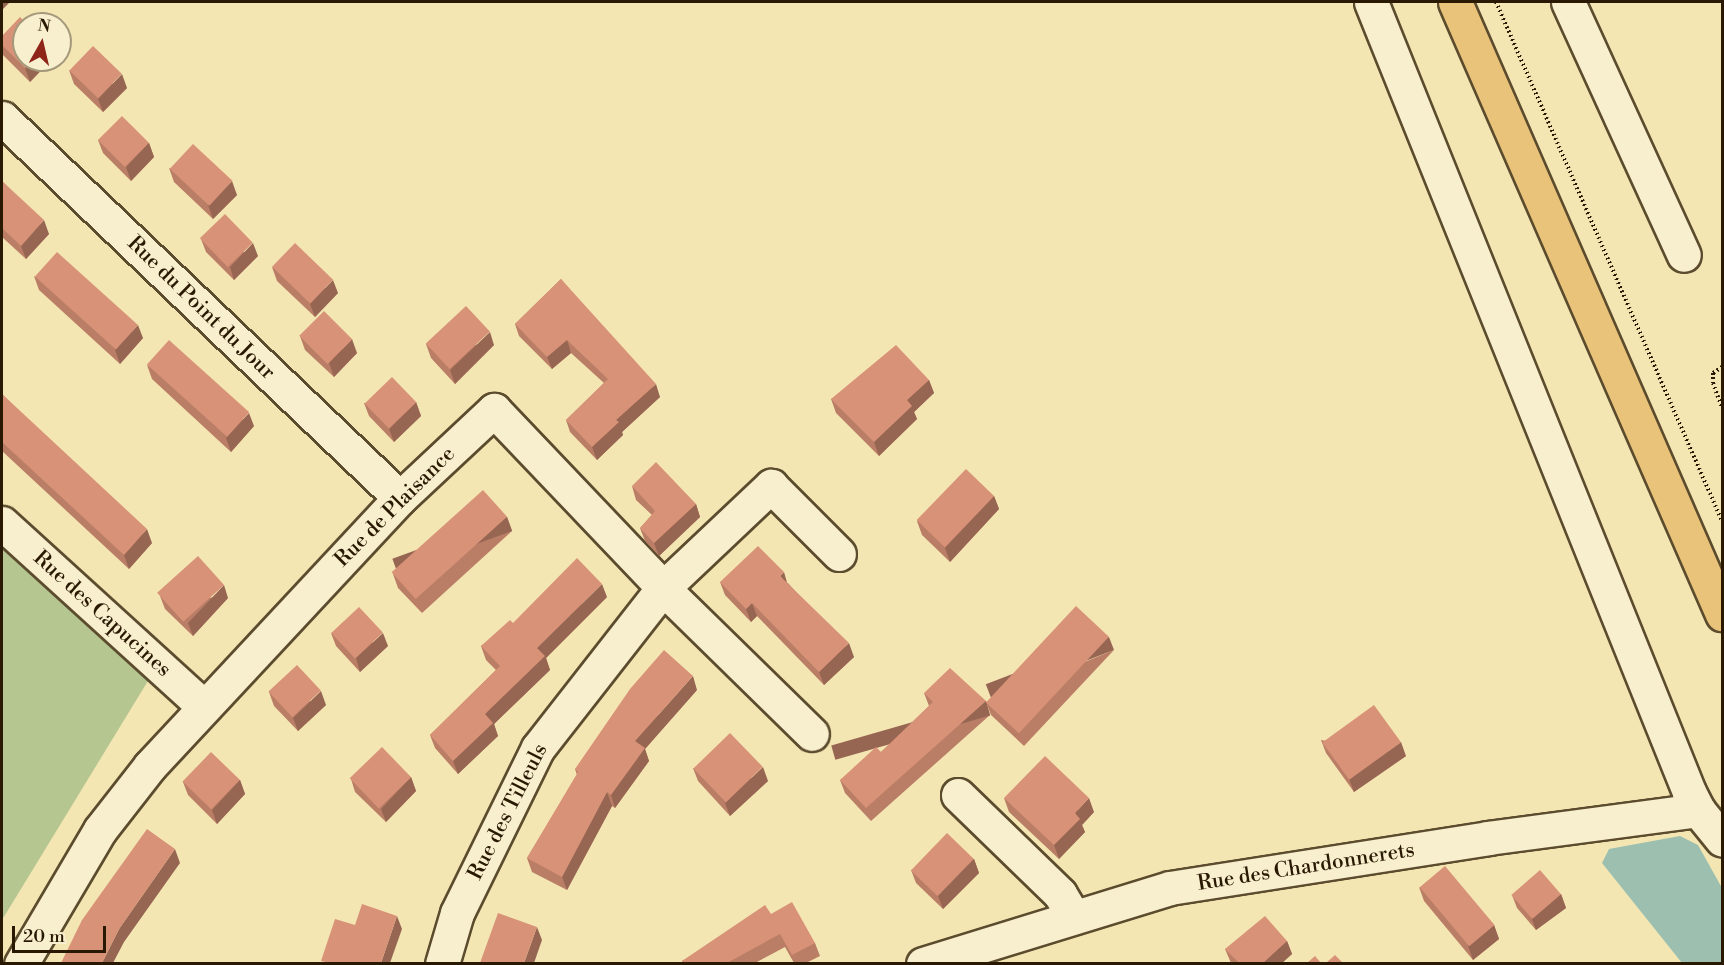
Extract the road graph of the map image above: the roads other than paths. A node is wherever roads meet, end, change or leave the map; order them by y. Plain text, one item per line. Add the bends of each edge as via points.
1 (1371, 2) edge
2 (1455, 2) edge
3 (1568, 2) edge
4 (2, 118) edge
5 (1684, 255) dead end
6 (400, 498) junction
7 (2, 523) edge
8 (839, 554) dead end
9 (663, 588) junction
10 (1722, 614) edge
11 (203, 706) junction
12 (812, 734) dead end
13 (958, 795) dead end
14 (1698, 810) junction
15 (1722, 840) edge
16 (1074, 917) junction
17 (21, 963) edge
18 (442, 963) edge
19 (923, 963) edge

1 - 14 street
2 - 10 main road
3 - 5 street
4 - 6 street, Rue du Point du Jour
6 - 9 street, Rue de Plaisance via 494,410
6 - 11 street, Rue de Plaisance
7 - 11 street, Rue des Capucines
8 - 9 street, Rue des Tilleuls via 771,486
9 - 12 street, Rue de Plaisance
9 - 18 street, Rue des Tilleuls via 538,748 457,913
11 - 17 street, Rue de Plaisance via 100,830
13 - 16 street via 1060,894
14 - 15 street
14 - 16 street, Rue des Chardonnerets via 1170,888
16 - 19 street, Rue des Chardonnerets

